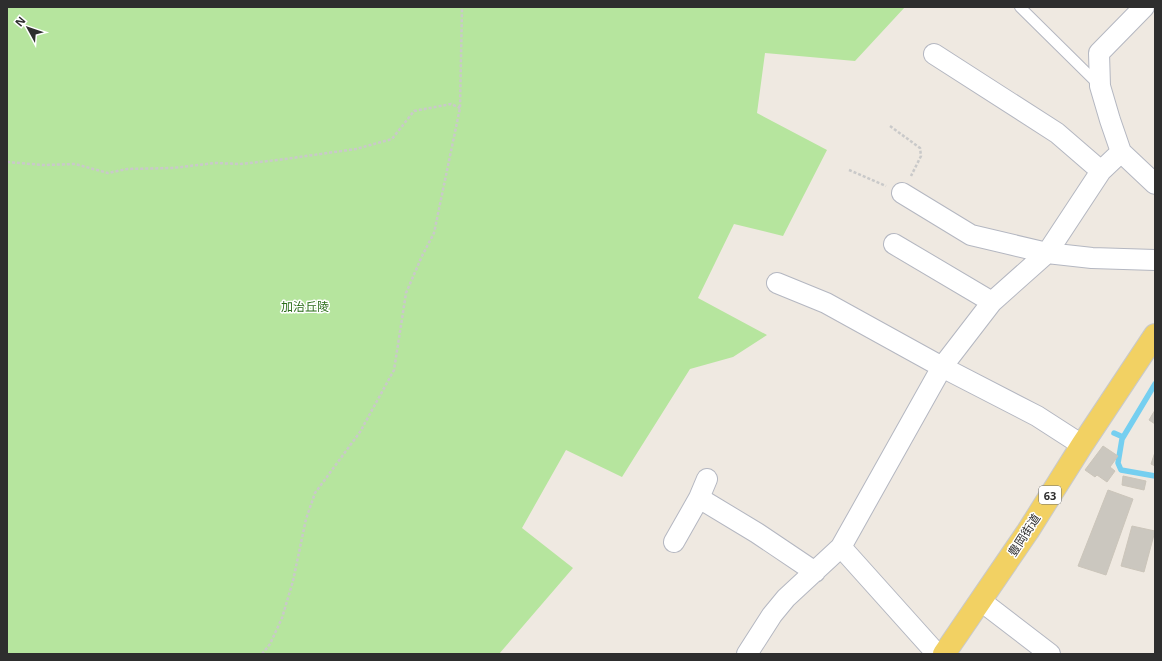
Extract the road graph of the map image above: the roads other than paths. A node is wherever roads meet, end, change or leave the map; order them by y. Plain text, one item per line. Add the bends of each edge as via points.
1 (1020, 7) edge
2 (1144, 7) edge
3 (934, 54) dead end
4 (1100, 86) junction
5 (1121, 152) junction
6 (1102, 171) junction
7 (1155, 184) edge
8 (902, 193) road end
9 (894, 244) dead end
10 (1048, 253) junction
11 (1155, 260) edge
12 (777, 283) dead end
13 (992, 302) junction
14 (1155, 335) edge
15 (942, 367) junction
16 (1082, 445) junction
17 (707, 480) dead end
18 (699, 498) junction
19 (674, 542) dead end
20 (841, 547) junction
21 (814, 572) junction
22 (981, 601) junction
23 (747, 654) edge
24 (937, 654) edge
25 (944, 654) edge
26 (1050, 654) edge

1 - 4 lane
2 - 4 street via 1099,53
3 - 6 street via 1057,133
4 - 5 street
5 - 6 street
5 - 7 street
6 - 10 street
8 - 10 street via 970,235
9 - 13 street
10 - 11 street via 1092,258
10 - 13 street
12 - 15 street via 826,303
13 - 15 street
14 - 16 main road, 豊岡街道 / 63
15 - 16 street via 1037,416
15 - 20 street
16 - 22 main road, 豊岡街道 / 63
17 - 18 street
18 - 19 street
18 - 21 street
20 - 21 street
20 - 24 street
21 - 23 street via 772,615
22 - 25 main road, 豊岡街道 / 63
22 - 26 street

